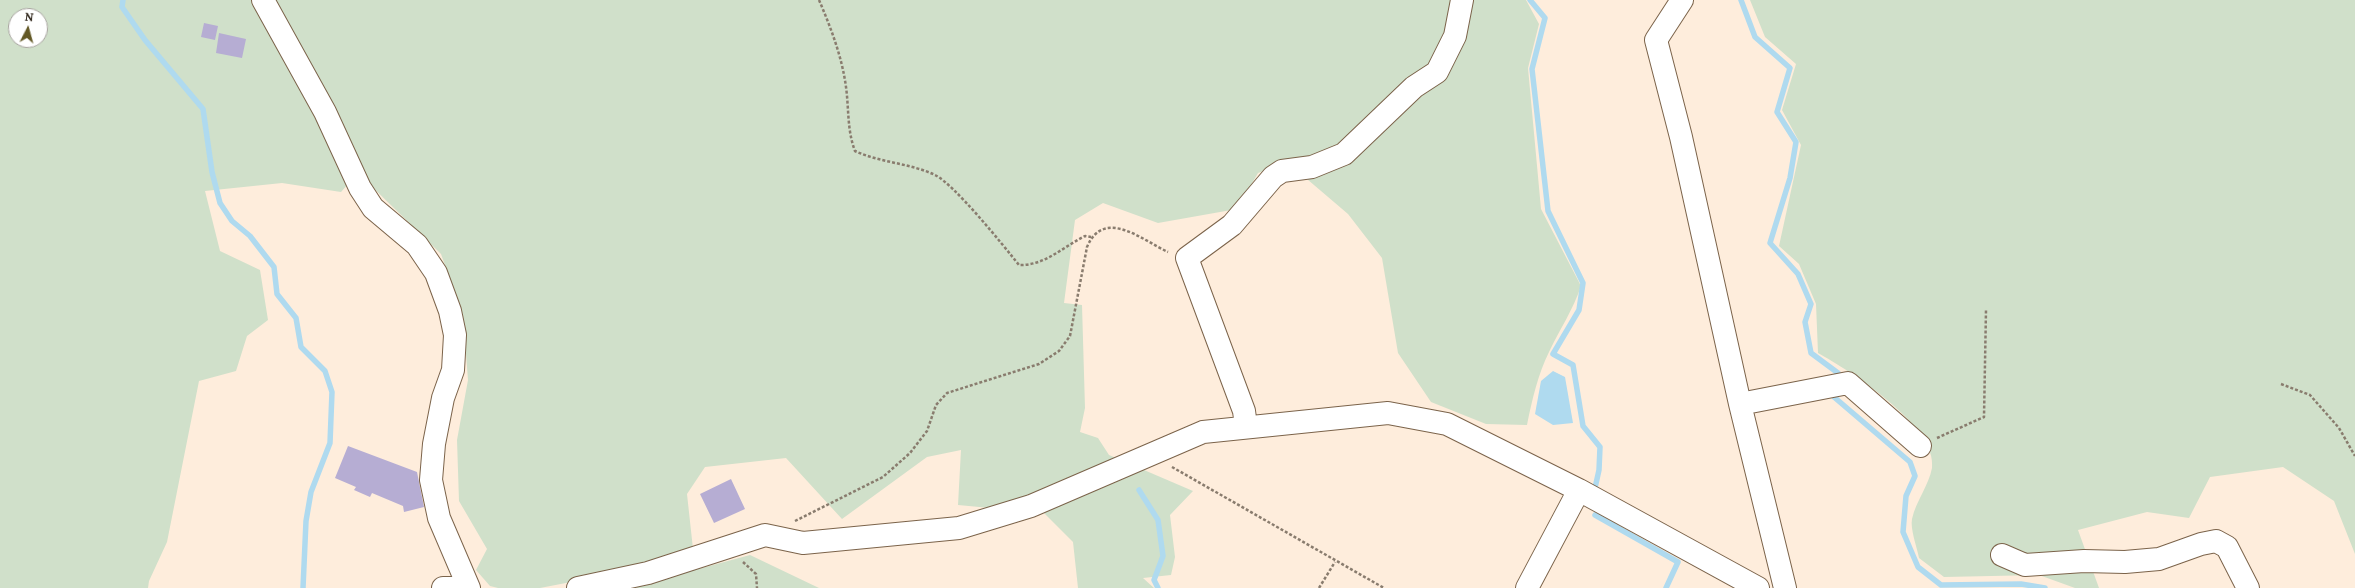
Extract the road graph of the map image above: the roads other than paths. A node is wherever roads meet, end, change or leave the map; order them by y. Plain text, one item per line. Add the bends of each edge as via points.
1 (263, 0) edge
2 (1462, 0) edge
3 (1682, 0) edge
4 (1740, 404) junction
5 (1246, 426) junction
6 (1920, 446) road end
7 (1579, 490) junction
8 (2002, 555) dead end
9 (443, 588) edge
10 (462, 588) edge
11 (469, 588) edge
12 (578, 588) edge
13 (1527, 588) edge
14 (1758, 588) edge
15 (1785, 588) edge
16 (2248, 588) edge

1 - 11 street via 324,112 360,188 373,208 417,245 436,273 450,311 455,335 452,370 437,428 431,480 439,518
2 - 5 street via 1455,36 1437,72 1414,87 1344,154 1312,168 1282,171 1273,177 1232,225 1187,258 1244,411
3 - 4 street via 1656,40 1681,137
4 - 6 street via 1848,383
4 - 15 street
5 - 7 street via 1388,413 1447,424
5 - 12 street via 1203,432 1031,506 959,528 803,543 765,535 648,573
7 - 13 street
7 - 14 street
8 - 16 street via 2025,565 2084,561 2125,562 2159,558 2216,541 2227,547
9 - 10 street

